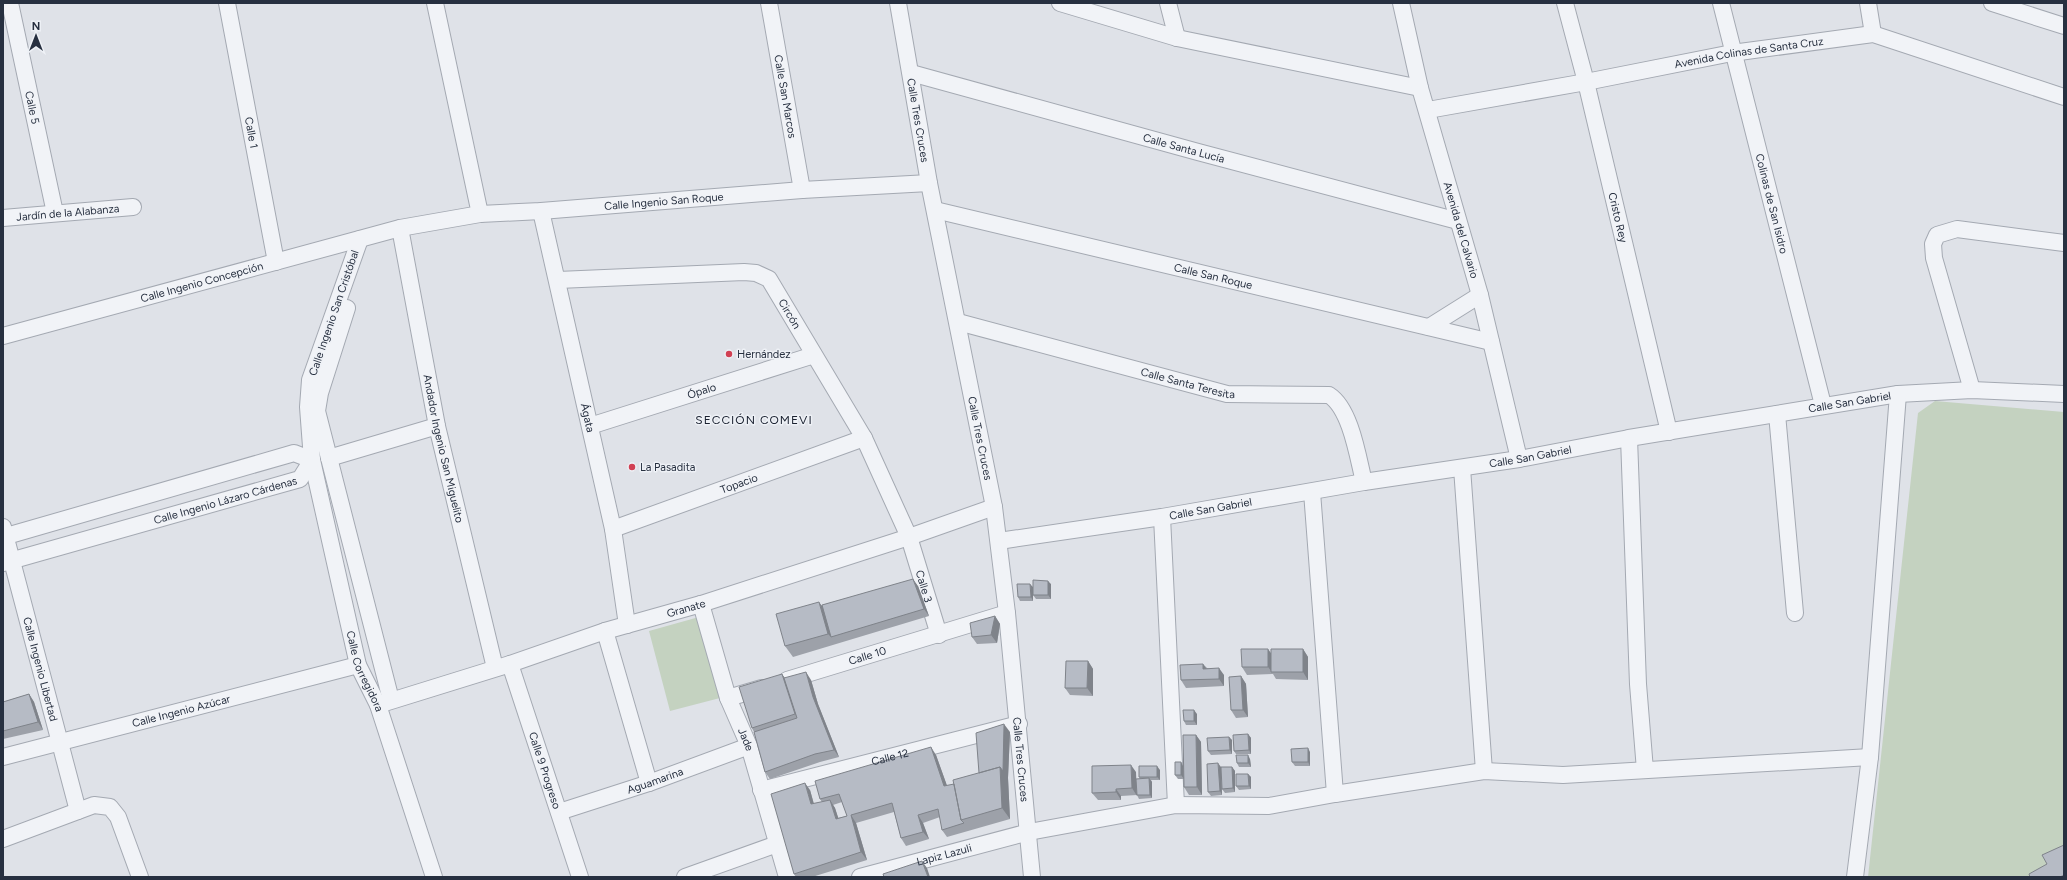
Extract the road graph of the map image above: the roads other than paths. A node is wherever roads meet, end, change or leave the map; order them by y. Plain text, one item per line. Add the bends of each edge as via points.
1 (10, 3) edge
2 (227, 3) edge
3 (435, 3) edge
4 (769, 3) edge
5 (898, 3) edge
6 (1060, 3) edge
7 (1168, 3) edge
8 (1402, 3) edge
9 (1565, 3) edge
10 (1721, 3) edge
11 (1868, 3) edge
12 (1992, 3) edge
13 (2064, 26) edge
14 (1873, 34) junction
15 (1178, 38) junction
16 (1732, 53) junction
17 (911, 73) junction
18 (1586, 82) junction
19 (1420, 88) junction
20 (2064, 97) edge
21 (1428, 110) junction
22 (929, 184) junction
23 (802, 190) junction
24 (133, 207) dead end
25 (935, 210) junction
26 (541, 211) junction
27 (55, 213) junction
28 (480, 214) junction
29 (3, 218) edge
30 (1458, 220) junction
31 (400, 228) junction
32 (360, 239) junction
33 (2064, 243) edge
34 (276, 262) junction
35 (558, 280) junction
36 (1480, 295) junction
37 (347, 308) dead end
38 (958, 322) junction
39 (1429, 327) junction
40 (3, 336) edge
41 (1491, 342) junction
42 (814, 355) junction
43 (1972, 390) junction
44 (1898, 394) junction
45 (2064, 394) edge
46 (1823, 405) junction
47 (1777, 414) junction
48 (437, 426) junction
49 (590, 426) junction
50 (1669, 432) junction
51 (864, 438) junction
52 (1629, 438) junction
53 (329, 458) junction
54 (1519, 459) junction
55 (312, 460) junction
56 (1462, 468) junction
57 (1364, 482) junction
58 (1312, 492) junction
59 (994, 507) junction
60 (1162, 517) junction
61 (613, 529) junction
62 (4, 533) edge
63 (909, 537) junction
64 (998, 541) junction
65 (8, 562) edge
66 (701, 604) junction
67 (1008, 613) junction
68 (1794, 613) dead end
69 (626, 625) junction
70 (605, 631) junction
71 (939, 635) junction
72 (358, 665) junction
73 (502, 666) junction
74 (728, 698) junction
75 (384, 703) junction
76 (1019, 724) junction
77 (59, 741) junction
78 (749, 746) junction
79 (3, 757) edge
80 (1870, 757) junction
81 (1645, 770) junction
82 (1484, 772) junction
83 (649, 783) junction
84 (761, 790) junction
85 (1334, 794) junction
86 (1176, 805) junction
87 (78, 810) junction
88 (559, 812) junction
89 (1029, 832) junction
90 (3, 840) edge
91 (777, 844) junction
92 (140, 877) edge
93 (434, 877) edge
94 (580, 877) edge
95 (685, 877) edge
96 (787, 877) edge
97 (860, 877) edge
98 (1032, 877) edge
99 (1855, 877) edge

1 - 27 street, Calle 5
2 - 34 street, Calle 1
3 - 28 street
4 - 23 street, Calle San Marcos
5 - 17 street, Calle Tres Cruces
6 - 15 street
7 - 15 street
8 - 19 street, Avenida del Calvario
9 - 18 street, Cristo Rey
10 - 16 street, Colinas de San Isidro
11 - 14 street
12 - 13 street
14 - 16 street, Avenida Colinas de Santa Cruz
14 - 20 street, Avenida Colinas de Santa Cruz
15 - 19 street
16 - 18 street, Avenida Colinas de Santa Cruz
16 - 46 street, Colinas de San Isidro
17 - 22 street, Calle Tres Cruces
17 - 30 street, Calle Santa Lucía
18 - 21 street, Avenida Colinas de Santa Cruz
18 - 50 street, Cristo Rey
19 - 21 street, Avenida del Calvario
21 - 30 street, Avenida del Calvario
22 - 23 street, Calle Ingenio San Roque
22 - 25 street, Calle Tres Cruces
23 - 26 street, Calle Ingenio San Roque
24 - 27 street, Jardín de la Alabanza
25 - 38 street, Calle Tres Cruces
25 - 39 street, Calle San Roque
26 - 28 street, Calle Ingenio San Roque
26 - 35 street, Ágata
27 - 29 street, Jardín de la Alabanza
28 - 31 street, Calle Ingenio San Roque
30 - 36 street, Avenida del Calvario
31 - 32 street, Calle Ingenio Concepción
31 - 48 street, Andador Ingenio San Miguelito
32 - 34 street, Calle Ingenio Concepción
32 - 55 street, Calle Ingenio San Cristóbal via 310,380 308,407
33 - 43 street via 1957,229 1937,235 1932,244 1934,258
34 - 40 street, Calle Ingenio Concepción
35 - 42 street, Circón via 756,273 773,284
35 - 49 street, Ágata
36 - 39 street
36 - 41 street, Avenida del Calvario
37 - 53 street via 317,406
38 - 57 street, Calle Santa Teresita via 1227,394 1329,395 1340,405 1348,422
38 - 59 street, Calle Tres Cruces
39 - 41 street, Calle San Roque
41 - 54 street, Avenida del Calvario
42 - 49 street, Ópalo
42 - 51 street, Circón
43 - 44 street, Calle San Gabriel
43 - 45 street, Calle San Gabriel
44 - 46 street, Calle San Gabriel
44 - 80 street
46 - 47 street, Calle San Gabriel
47 - 50 street, Calle San Gabriel
47 - 68 street
48 - 53 street
48 - 73 street, Andador Ingenio San Miguelito
49 - 61 street, Ágata
50 - 52 street, Calle San Gabriel
51 - 61 street, Topacio
51 - 63 street, Circón
52 - 54 street, Calle San Gabriel
52 - 81 street via 1638,684
53 - 75 street
54 - 56 street, Calle San Gabriel
55 - 62 street via 294,453
55 - 65 street, Calle Ingenio Lázaro Cárdenas via 300,479
55 - 72 street, Calle Corregidora
56 - 57 street, Calle San Gabriel
56 - 82 street
57 - 58 street, Calle San Gabriel
58 - 60 street, Calle San Gabriel
58 - 85 street
59 - 63 street, Granate
59 - 64 street, Calle Tres Cruces
60 - 64 street, Calle San Gabriel
60 - 86 street
61 - 69 street, Ágata
62 - 65 street, Calle Ingenio Libertad
63 - 66 street, Granate
63 - 71 street, Calle 3
64 - 67 street, Calle Tres Cruces
65 - 77 street, Calle Ingenio Libertad
66 - 69 street, Granate
66 - 74 street, Jade
67 - 71 street, Calle 10
67 - 76 street, Calle Tres Cruces
69 - 70 street, Granate
70 - 73 street, Granate
70 - 83 street
71 - 74 street, Calle 10
72 - 75 street, Calle Corregidora
72 - 77 street, Calle Ingenio Azúcar
73 - 75 street, Granate
73 - 88 street, Calle 9 Progreso
74 - 78 street, Jade
75 - 93 street, Calle Corregidora
76 - 84 street, Calle 12
76 - 89 street, Calle Tres Cruces
77 - 79 street, Calle Ingenio Azúcar
77 - 87 street, Calle Ingenio Libertad
78 - 83 street, Aguamarina
78 - 84 street, Jade
80 - 81 street, Lapiz Lazuli
80 - 99 street
81 - 82 street, Lapiz Lazuli via 1564,775
82 - 85 street, Lapiz Lazuli
83 - 88 street, Aguamarina
84 - 91 street, Jade
85 - 86 street, Lapiz Lazuli via 1269,806
86 - 89 street, Lapiz Lazuli
87 - 90 street
87 - 92 street via 94,806 110,807 118,817
88 - 94 street, Calle 9 Progreso
89 - 97 street, Lapiz Lazuli
89 - 98 street, Calle Tres Cruces
91 - 95 street
91 - 96 street, Jade

